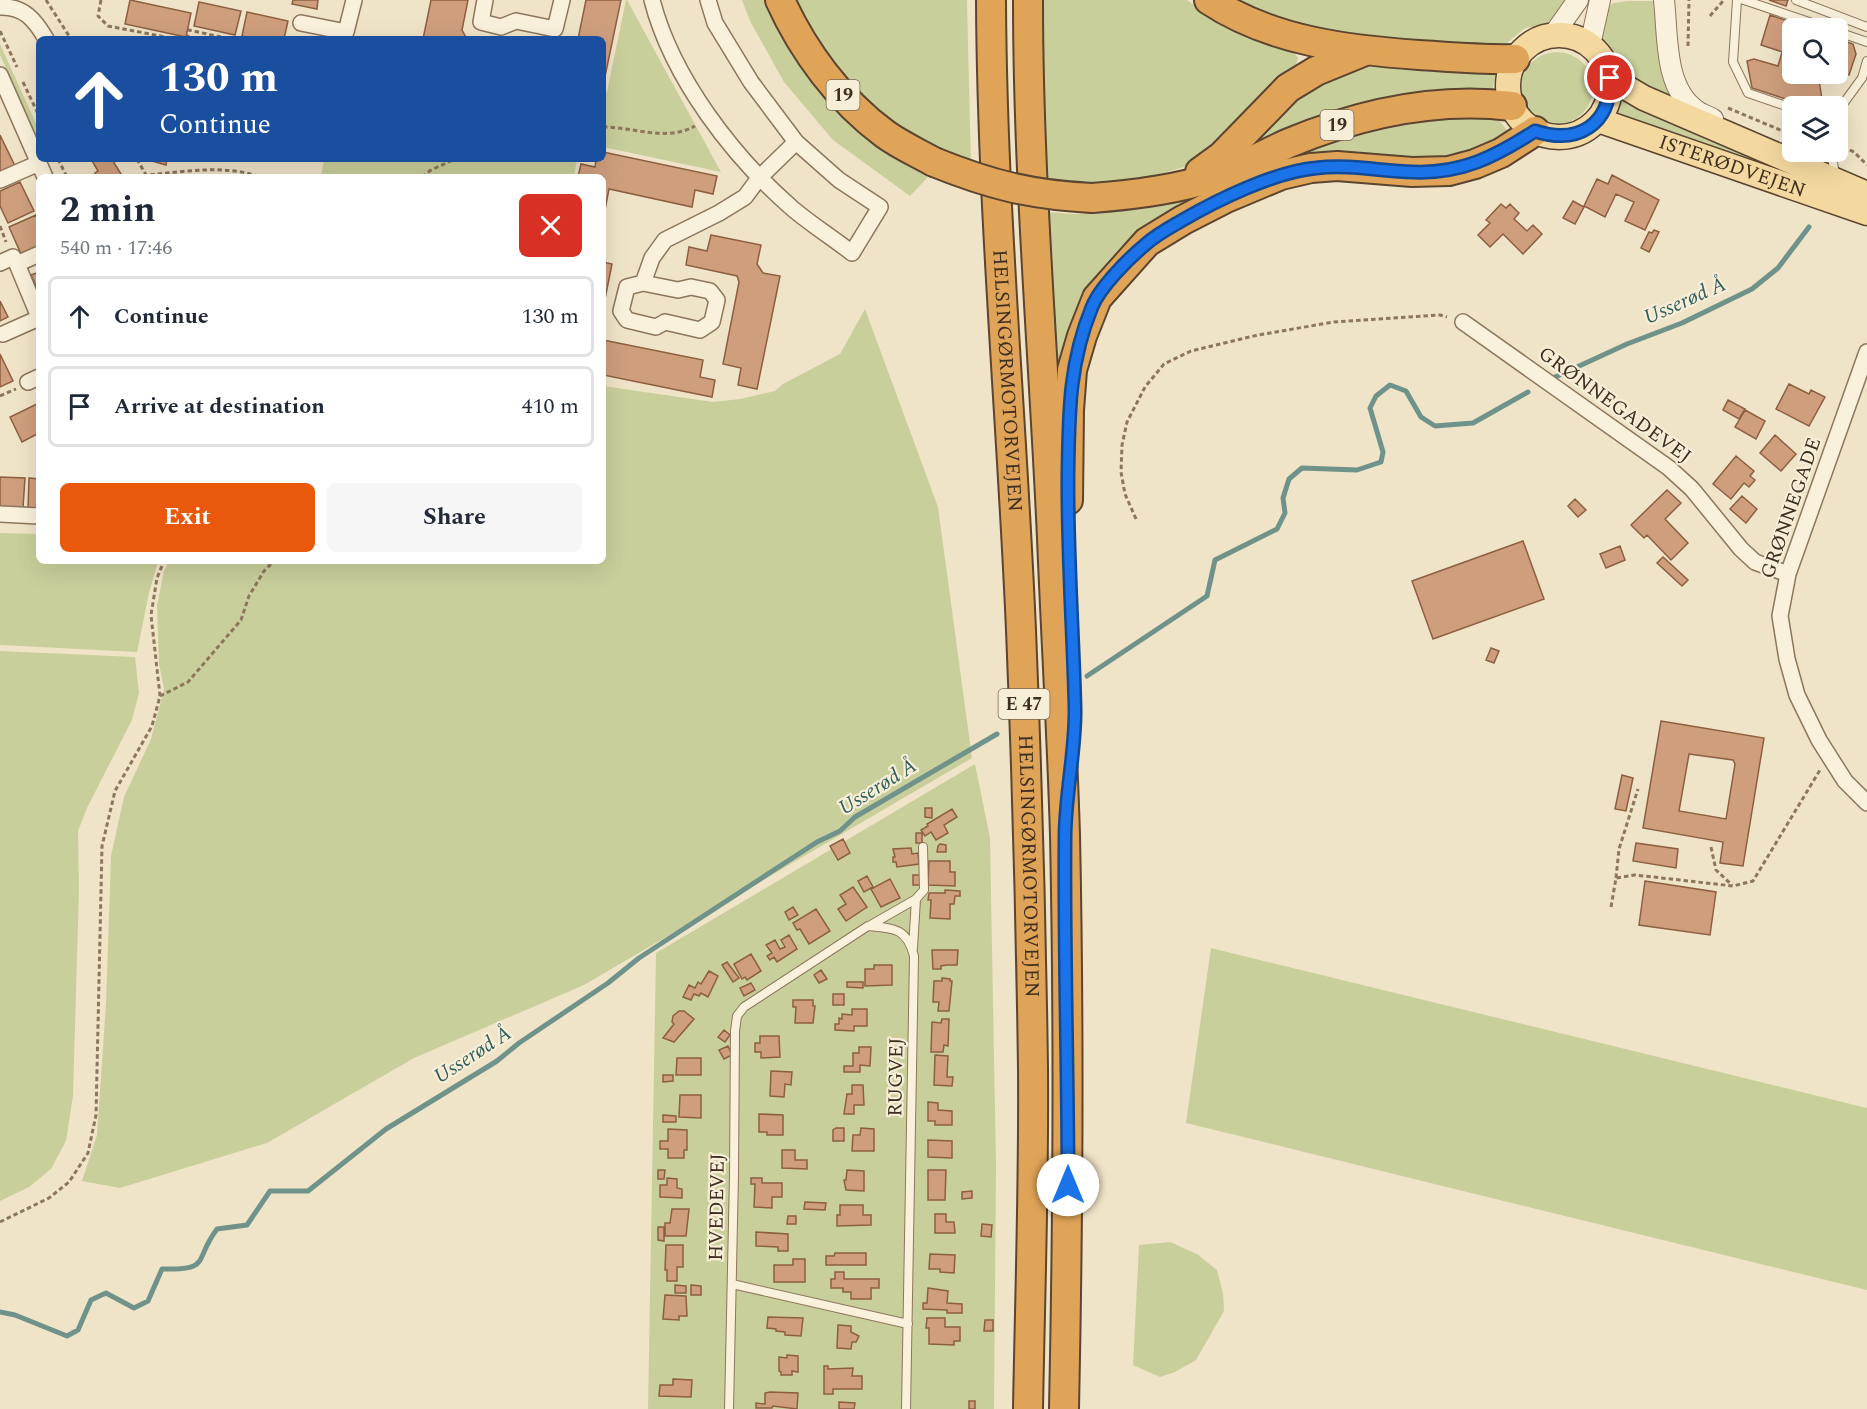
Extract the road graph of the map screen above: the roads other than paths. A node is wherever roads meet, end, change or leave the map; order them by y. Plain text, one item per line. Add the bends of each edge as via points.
1 (354, 0) edge
2 (485, 0) edge
3 (562, 0) edge
4 (652, 0) edge
5 (708, 0) edge
6 (780, 0) edge
7 (981, 0) edge
8 (991, 0) edge
9 (1028, 0) edge
10 (1209, 0) edge
11 (1578, 0) edge
12 (1600, 0) edge
13 (1664, 0) edge
14 (1737, 0) edge
15 (1744, 0) edge
16 (1796, 0) edge
17 (0, 7) edge
18 (1797, 18) edge
19 (302, 23) dead end
20 (1867, 27) edge
21 (1553, 35) junction
22 (1848, 35) edge
23 (44, 36) edge
24 (1867, 42) edge
25 (1590, 45) junction
26 (1365, 51) junction
27 (1515, 59) junction
28 (991, 61) junction
29 (1867, 61) edge
30 (0, 75) edge
31 (1610, 78) junction
32 (1848, 97) edge
33 (1782, 105) edge
34 (1512, 106) junction
35 (1598, 120) junction
36 (1535, 131) junction
37 (796, 142) junction
38 (1782, 144) edge
39 (1782, 147) edge
40 (36, 156) edge
41 (1810, 162) edge
42 (1833, 162) edge
43 (42, 170) edge
44 (759, 178) junction
45 (0, 180) edge
46 (1837, 182) junction
47 (1172, 187) junction
48 (1867, 194) edge
49 (1867, 213) edge
50 (36, 255) edge
51 (0, 263) edge
52 (17, 264) junction
53 (643, 283) junction
54 (36, 311) edge
55 (36, 319) edge
56 (1463, 322) road end
57 (3, 334) dead end
58 (1867, 352) edge
59 (0, 514) edge
60 (36, 516) edge
61 (1788, 574) junction
62 (1867, 803) edge
63 (1065, 834) junction
64 (923, 847) dead end
65 (916, 899) junction
66 (868, 926) junction
67 (913, 952) junction
68 (732, 1284) junction
69 (908, 1324) junction
70 (729, 1409) edge
71 (906, 1409) edge
72 (1028, 1409) edge
73 (1064, 1409) edge

1 - 19 street via 346,32
2 - 3 street via 480,22 501,27 516,21 555,29
4 - 44 street via 676,63 710,118
5 - 37 street via 715,23 751,82
6 - 47 highway, 19, bridge via 790,23 819,66 849,102 886,135 934,162 975,179 1053,196 1136,195
7 - 28 highway
8 - 28 highway, HELSINGØRMOTORVEJEN / E 47
9 - 63 highway, HELSINGØRMOTORVEJEN / E 47 via 1033,210
10 - 26 highway via 1266,29
11 - 21 street
12 - 25 street
13 - 39 street via 1672,75 1681,95 1695,110 1771,148
14 - 33 lane via 1734,62 1748,93
15 - 18 lane
16 - 20 lane
17 - 23 street via 23,10 36,21
21 - 25 main road via 1573,37
21 - 27 main road via 1538,39
22 - 24 lane
25 - 31 main road via 1603,60
26 - 27 highway
26 - 47 highway via 1316,71 1288,88 1222,156
27 - 34 main road via 1509,74
28 - 72 highway, HELSINGØRMOTORVEJEN / E 47 via 1029,857 1033,1083
29 - 32 lane via 1862,78
30 - 40 street
31 - 35 main road via 1606,107
31 - 38 main road, ISTERØDVEJEN via 1644,98
34 - 36 main road via 1521,121
34 - 47 highway, 19 via 1458,103 1367,116 1330,127 1214,177
35 - 36 main road via 1569,136 1552,137
35 - 49 main road, ISTERØDVEJEN
36 - 63 highway via 1501,153 1449,171 1337,166 1281,175 1226,198 1147,242 1097,298 1072,370 1069,410 1075,711
37 - 44 street
37 - 44 street via 838,180 880,207 852,253
41 - 46 main road, ISTERØDVEJEN
42 - 46 lane
43 - 45 street
44 - 53 street via 745,197 665,240 652,258
46 - 48 main road, ISTERØDVEJEN
50 - 52 street
51 - 52 street via 13,257
52 - 54 street
53 - 53 street via 710,291 717,300 712,322 700,330 665,322 656,327 627,320 621,311 627,287
55 - 57 street
56 - 61 street, GRØNNEGADEVEJ via 1669,468 1755,562
58 - 61 street, GRØNNEGADE
59 - 60 street
61 - 62 street, GRØNNEGADE via 1780,616 1797,695 1817,737 1845,781
63 - 73 highway, HELSINGØRMOTORVEJEN / E 47 via 1068,1231
64 - 65 lane, RUGVEJ via 924,890
65 - 66 lane
65 - 67 lane, RUGVEJ
66 - 67 lane via 901,931
66 - 68 lane, HVEDEVEJ via 744,1007 737,1016
67 - 69 lane, RUGVEJ
68 - 69 lane
68 - 70 lane, HVEDEVEJ
69 - 71 lane, RUGVEJ

